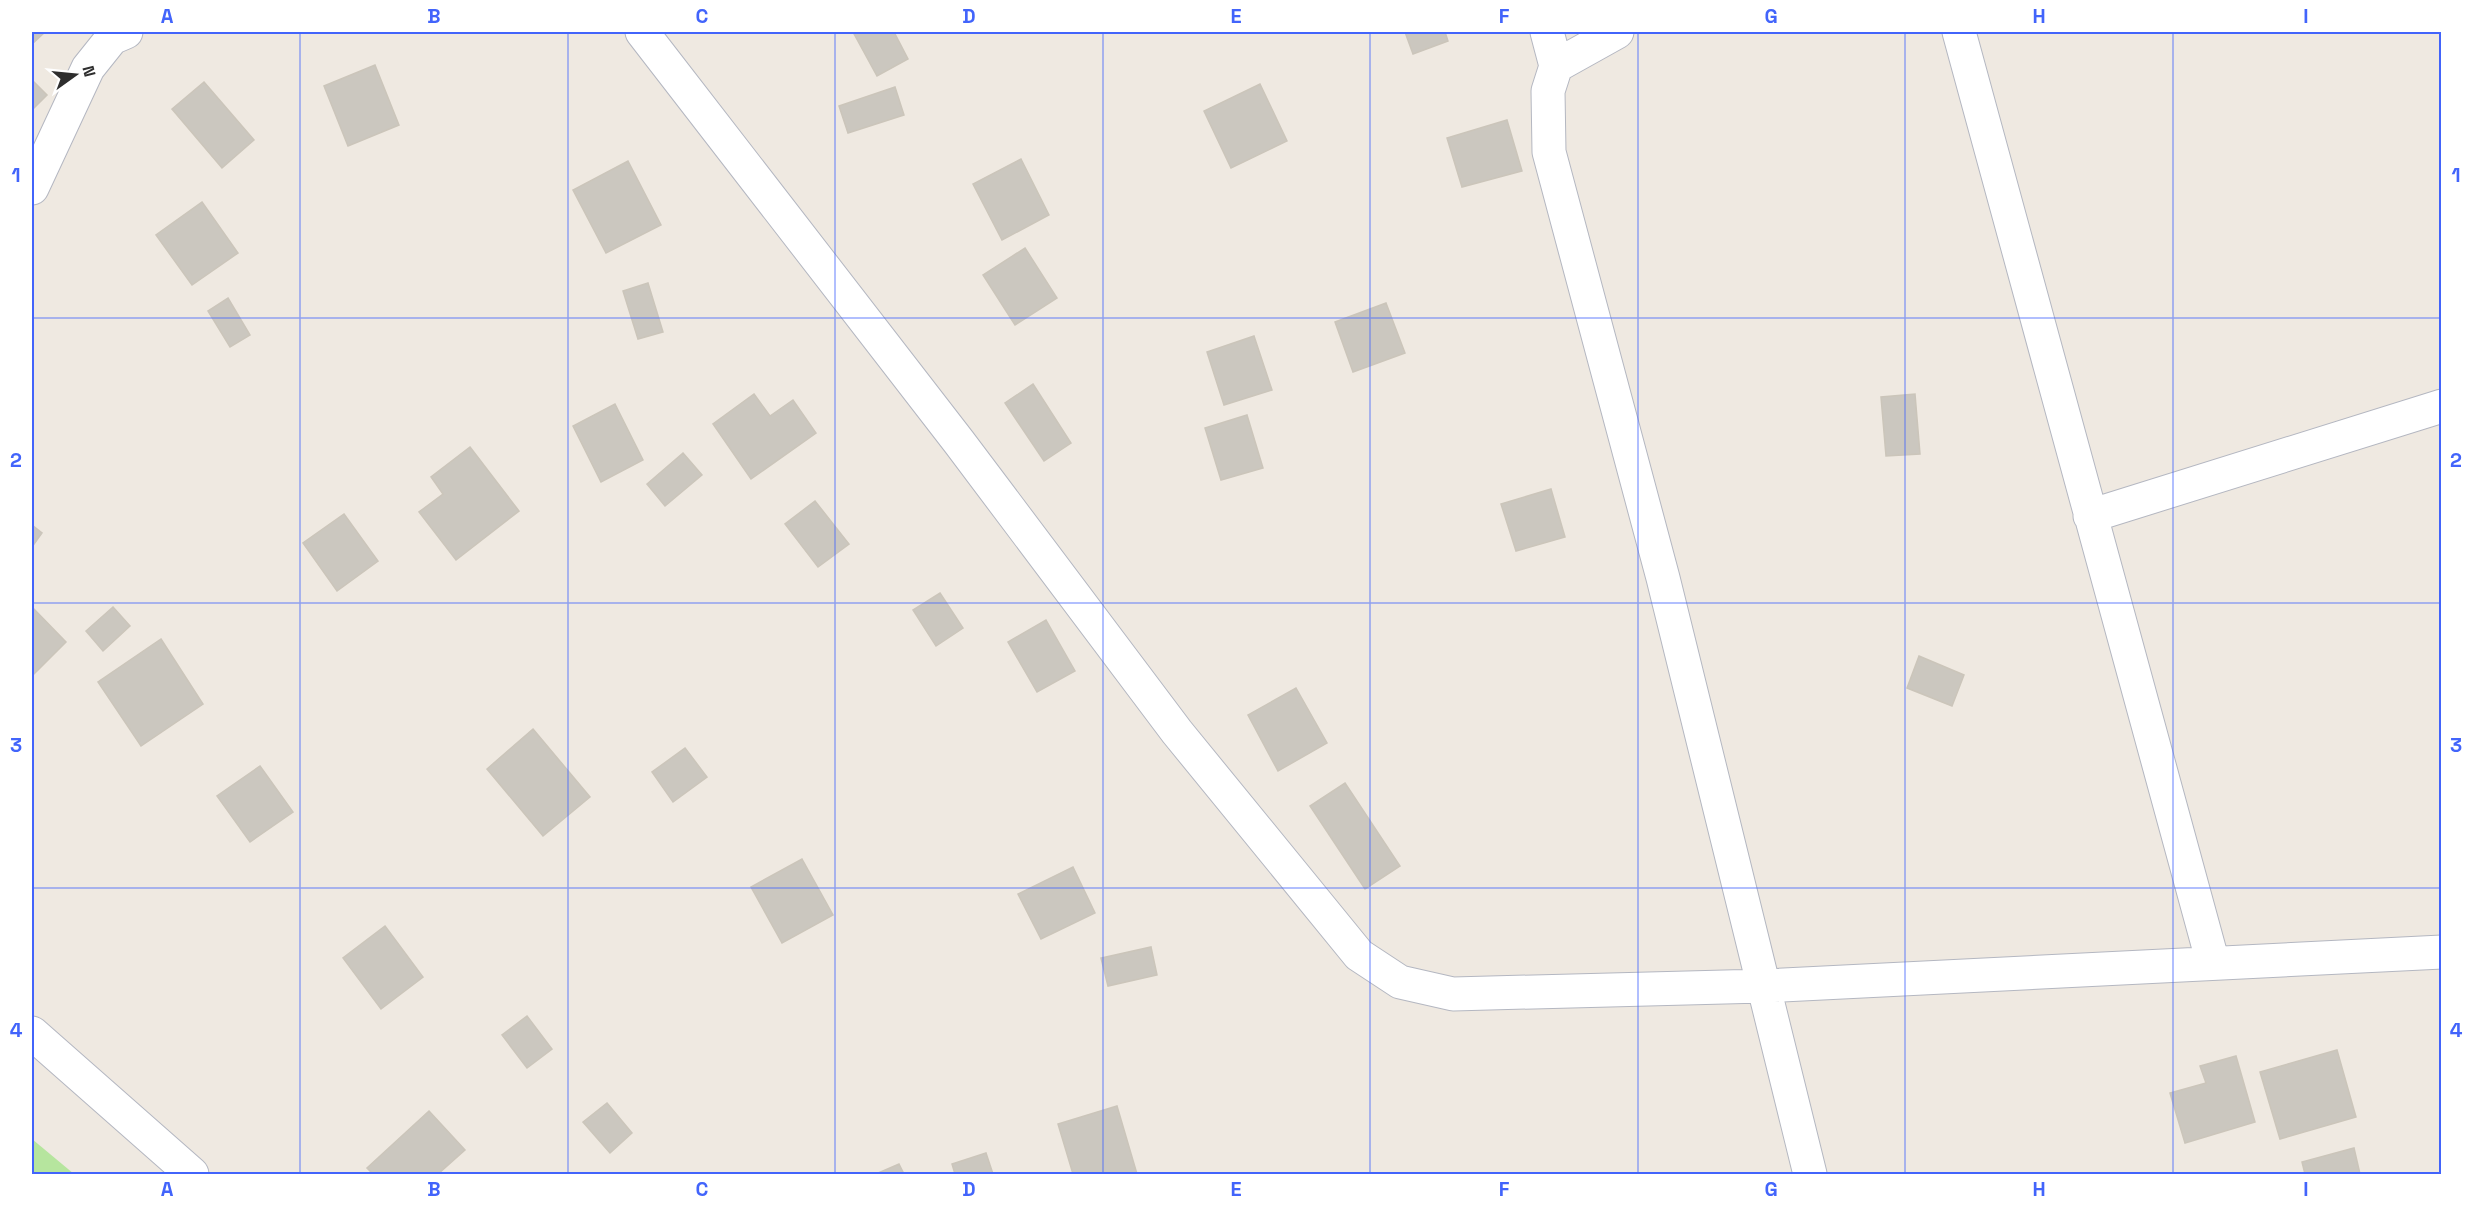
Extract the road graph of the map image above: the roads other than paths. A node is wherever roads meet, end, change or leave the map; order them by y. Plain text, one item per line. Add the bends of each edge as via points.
1 (126, 32) edge
2 (642, 32) edge
3 (1547, 32) edge
4 (1617, 32) edge
5 (1959, 32) edge
6 (1556, 66) junction
7 (32, 188) edge
8 (2442, 406) edge
9 (2090, 516) junction
10 (2442, 952) edge
11 (2213, 963) junction
12 (1763, 986) junction
13 (32, 1033) edge
14 (192, 1174) edge
15 (1810, 1174) edge

1 - 7 street via 112,38 88,68
2 - 12 street via 1177,732 1359,955 1400,982 1453,994
3 - 6 street
4 - 6 street
5 - 9 street
6 - 12 street via 1548,91 1549,152 1660,567
8 - 9 street
9 - 11 street
10 - 11 street
11 - 12 street
12 - 15 street
13 - 14 street

